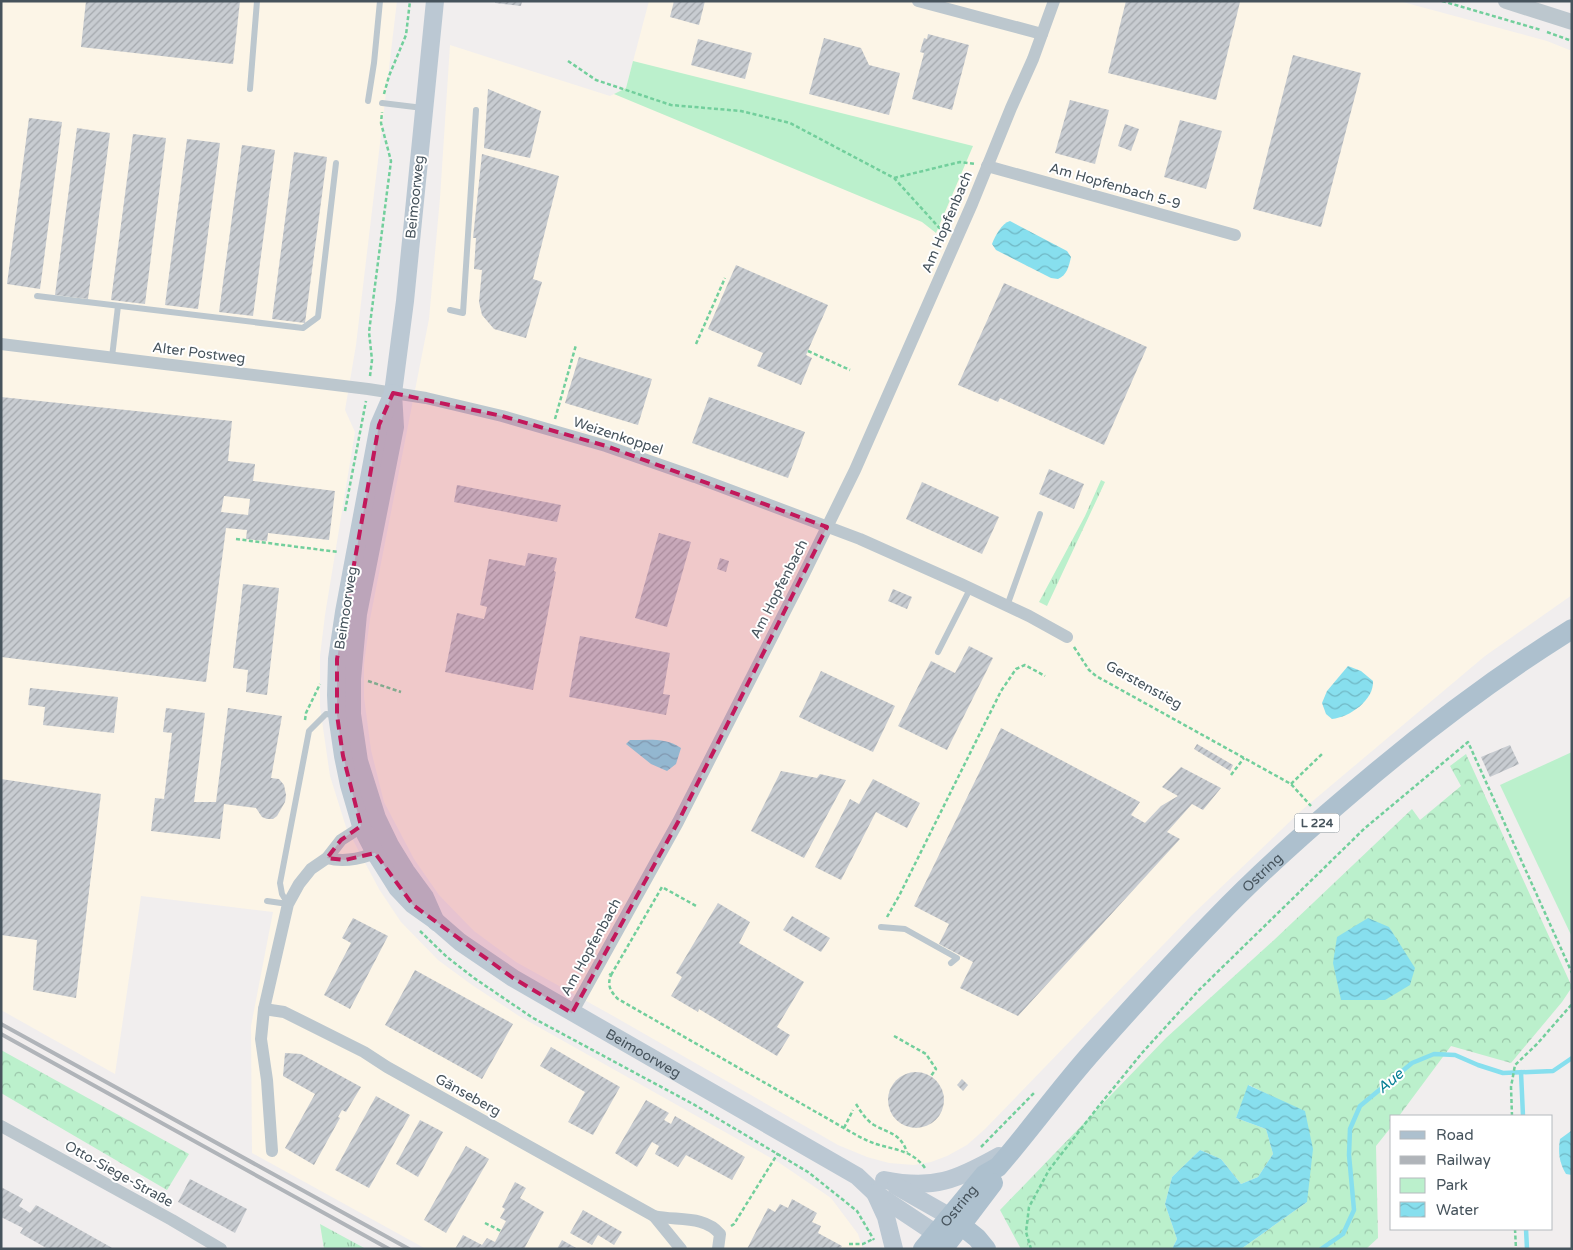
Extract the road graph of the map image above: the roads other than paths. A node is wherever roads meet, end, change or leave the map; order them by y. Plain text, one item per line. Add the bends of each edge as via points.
1 (257, 1) edge
2 (380, 1) edge
3 (435, 1) edge
4 (918, 1) edge
5 (1054, 1) edge
6 (1506, 1) edge
7 (1572, 22) edge
8 (1042, 34) junction
9 (250, 89) dead end
10 (368, 101) dead end
11 (382, 103) road end
12 (424, 108) junction
13 (476, 110) dead end
14 (336, 163) dead end
15 (987, 166) junction
16 (1020, 176) joint
17 (1235, 235) dead end
18 (37, 296) dead end
19 (118, 306) junction
20 (450, 310) dead end
21 (1, 344) edge
22 (112, 358) junction
23 (393, 393) junction
24 (1040, 514) dead end
25 (827, 527) junction
26 (970, 588) junction
27 (1007, 606) junction
28 (1572, 629) edge
29 (1067, 636) road end
30 (938, 652) dead end
31 (344, 715) junction
32 (377, 818) junction
33 (361, 826) junction
34 (383, 849) junction
35 (327, 858) junction
36 (267, 901) dead end
37 (288, 904) junction
38 (881, 926) road end
39 (951, 963) dead end
40 (264, 1009) junction
41 (572, 1013) junction
42 (1, 1126) edge
43 (1015, 1148) junction
44 (272, 1151) dead end
45 (880, 1186) junction
46 (654, 1216) junction
47 (956, 1221) junction
48 (945, 1243) edge
49 (894, 1244) edge
50 (221, 1249) edge
51 (681, 1249) edge
52 (718, 1249) edge
53 (923, 1249) edge
54 (986, 1249) edge

1 - 9 lane
2 - 10 lane
3 - 12 main road, Beimoorweg
4 - 8 street
5 - 8 street, Am Hopfenbach
6 - 7 street
8 - 15 street, Am Hopfenbach
11 - 12 lane
12 - 23 main road, Beimoorweg
13 - 20 lane via 463,313
14 - 19 lane via 318,317 303,328
15 - 16 street, Am Hopfenbach
15 - 25 street, Am Hopfenbach
16 - 17 street, Am Hopfenbach 5-9
18 - 19 lane
19 - 22 lane
21 - 22 street, Alter Postweg
22 - 23 street, Alter Postweg
23 - 25 street, Weizenkoppel via 426,398 606,446
23 - 31 main road, Beimoorweg via 380,425 344,612 337,659
24 - 27 lane
25 - 26 street
25 - 41 street, Am Hopfenbach via 678,822
26 - 27 street
26 - 30 lane
27 - 29 street
28 - 43 main road, Ostring / L 224 via 1463,702 1322,817 1269,866 1215,918 1092,1051
31 - 32 main road, Beimoorweg
31 - 33 main road, Beimoorweg via 349,786
31 - 37 lane via 326,714 308,731 280,883
32 - 33 street
32 - 34 main road, Beimoorweg
33 - 34 main road, Beimoorweg
33 - 35 street via 341,840
34 - 35 street via 345,860
34 - 41 main road, Beimoorweg via 397,888 413,906 513,978
35 - 37 street via 304,877
36 - 37 lane
37 - 40 street
38 - 39 lane via 905,930 956,958
40 - 44 street via 261,1039 268,1080
40 - 46 street, Gänseberg via 284,1012 364,1052
41 - 45 main road, Beimoorweg via 857,1176
42 - 50 street, Otto-Siege-Straße
43 - 45 main road via 962,1176 942,1182
43 - 47 main road, Ostring / L 224 via 998,1167 994,1182
45 - 47 main road, Beimoorweg
45 - 48 main road, Beimoorweg
45 - 49 main road
46 - 51 street, Gänseberg
46 - 52 street, Gänseberg via 706,1222 720,1234
47 - 48 main road, Ostring
47 - 54 main road
48 - 53 main road, Ostring

